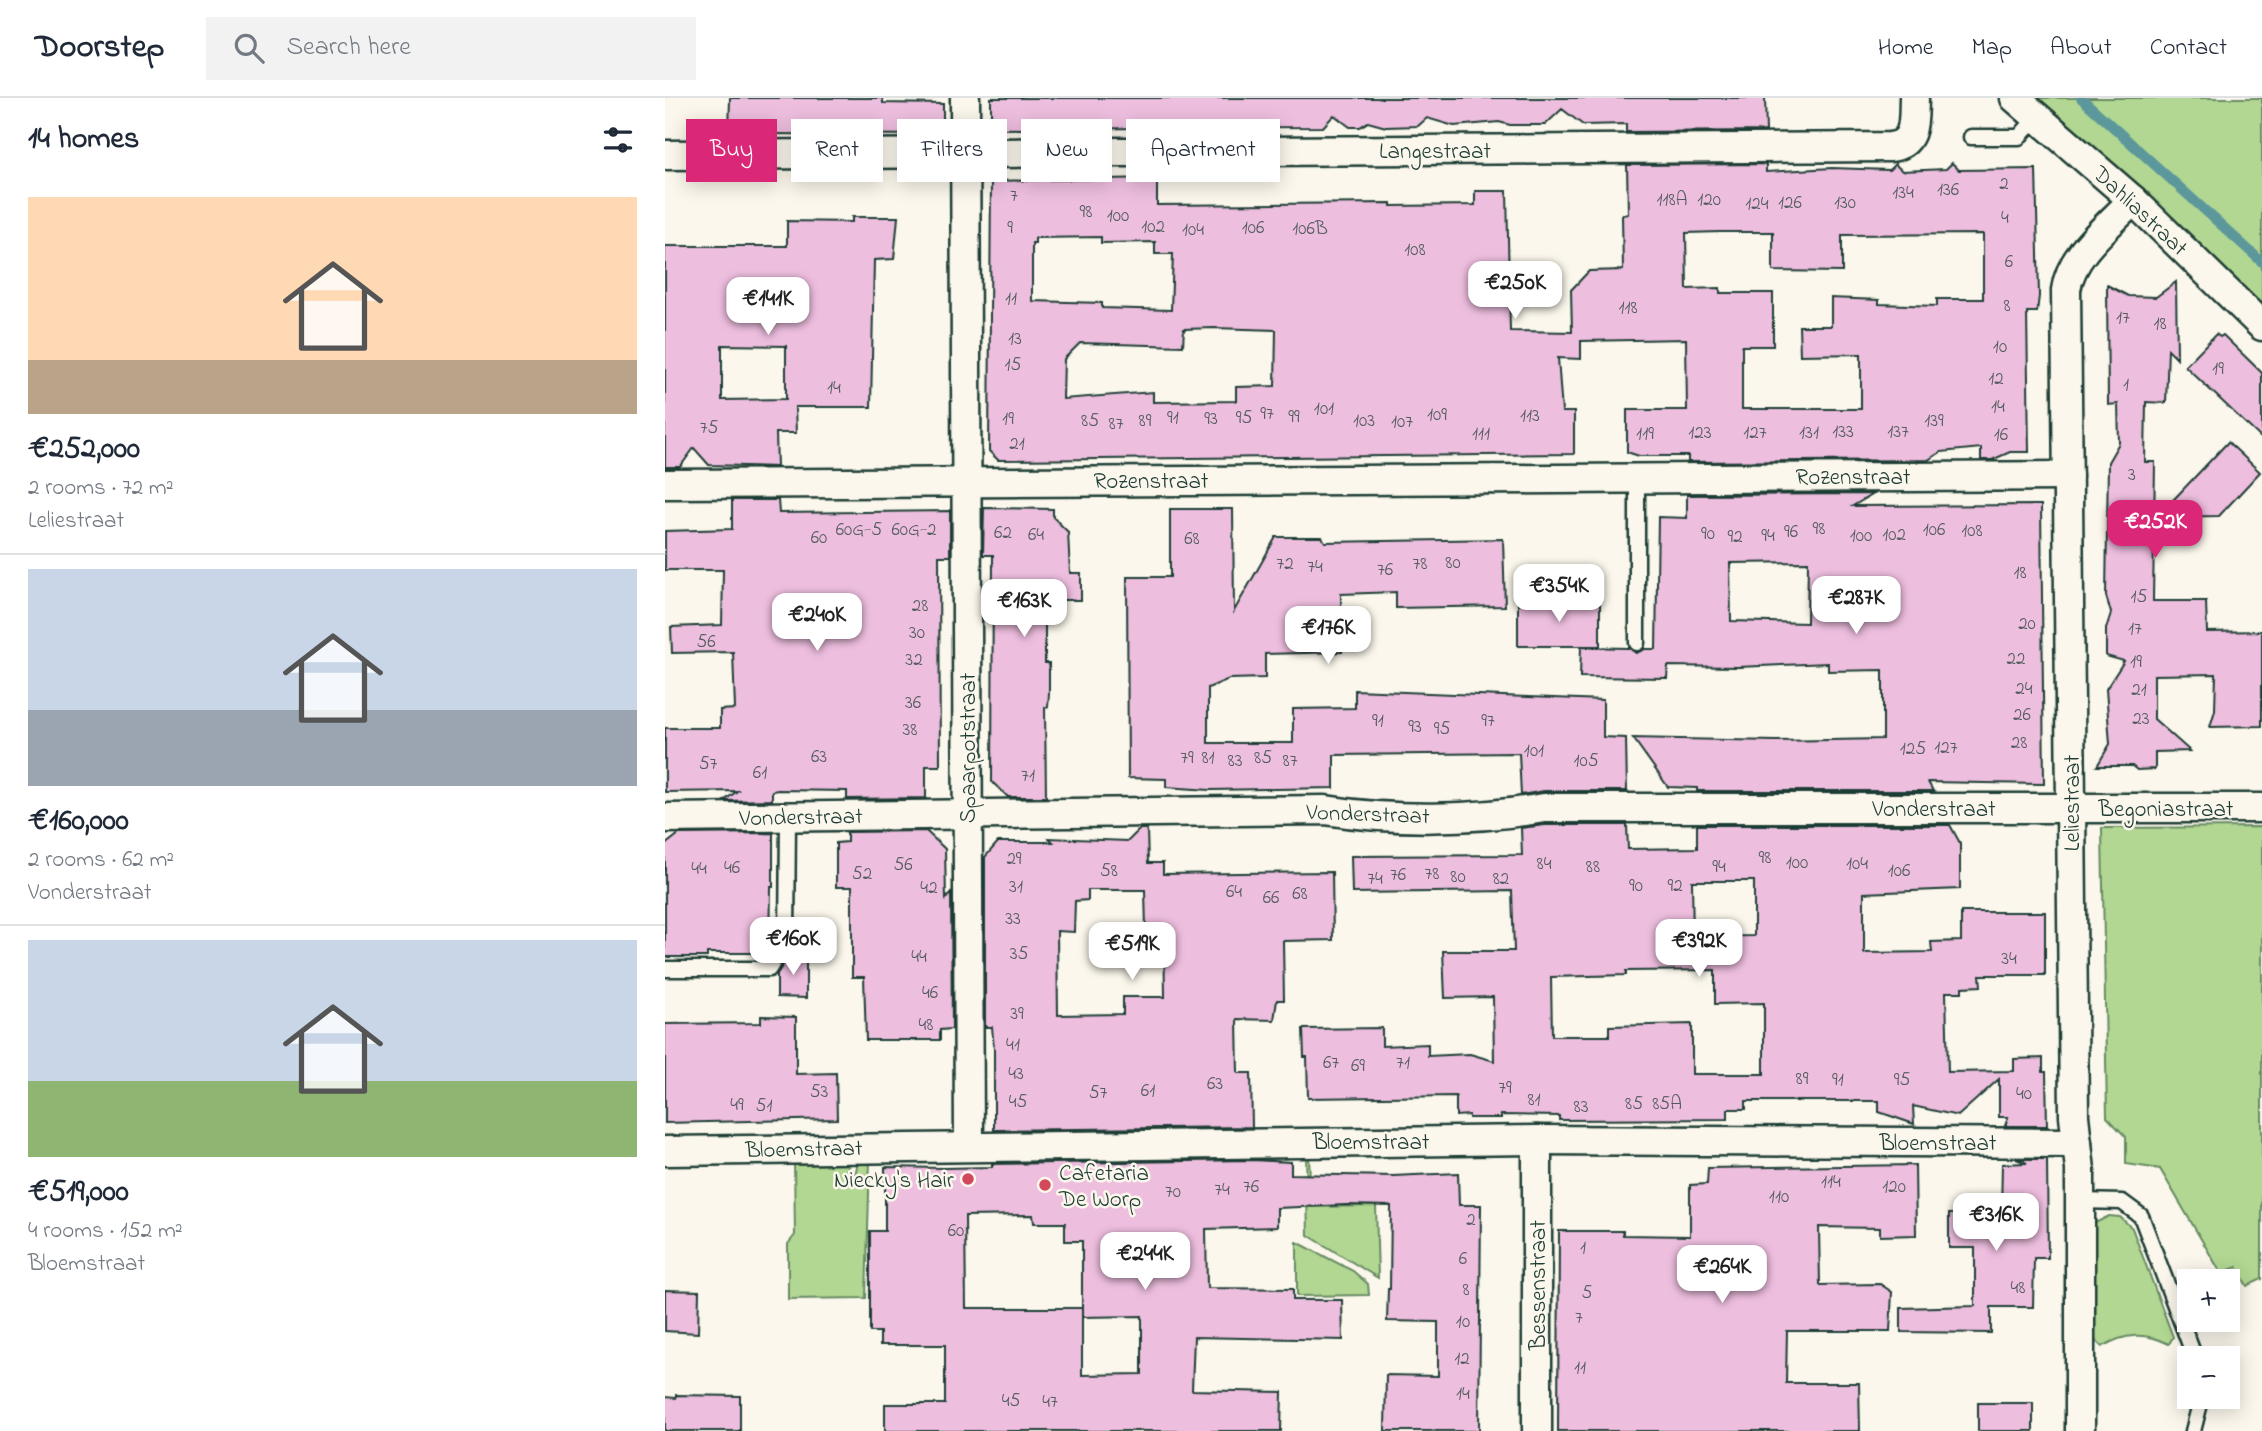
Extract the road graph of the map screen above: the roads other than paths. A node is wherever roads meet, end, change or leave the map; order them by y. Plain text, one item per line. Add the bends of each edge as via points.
1 (965, 98) edge
2 (1913, 98) edge
3 (2015, 98) edge
4 (2037, 117) junction
5 (965, 119) edge
6 (1971, 136) dead end
7 (1007, 152) edge
8 (897, 153) edge
9 (665, 155) edge
10 (965, 182) edge
11 (2133, 200) junction
12 (2262, 326) edge
13 (2068, 476) junction
14 (1637, 477) junction
15 (967, 481) junction
16 (665, 484) edge
17 (1637, 643) dead end
18 (2071, 808) junction
19 (2262, 808) edge
20 (967, 813) junction
21 (788, 816) junction
22 (665, 818) edge
23 (665, 969) edge
24 (1537, 1140) junction
25 (2077, 1143) junction
26 (969, 1145) junction
27 (665, 1151) edge
28 (2080, 1201) junction
29 (2190, 1346) edge
30 (2199, 1409) edge
31 (1537, 1431) edge
32 (2080, 1431) edge
33 (2193, 1431) edge

1 - 5 street, Spaarpotstraat
2 - 7 street, Langestraat via 1912,133 1890,147
3 - 4 street, Dahliastraat
4 - 6 lane via 2019,138
4 - 11 street, Dahliastraat
8 - 9 street, Langestraat
10 - 15 street, Spaarpotstraat
11 - 12 street, Dahliastraat
11 - 13 street, Leliestraat via 2077,260 2067,281
13 - 14 street, Rozenstraat
13 - 18 street, Leliestraat
14 - 15 street, Rozenstraat
14 - 17 lane
15 - 16 street, Rozenstraat
15 - 20 street, Spaarpotstraat
18 - 19 street, Begoniastraat
18 - 20 street, Vonderstraat via 1544,807 1507,814 1364,817 1325,810
18 - 25 street, Leliestraat
20 - 21 street, Vonderstraat
20 - 26 street, Spaarpotstraat
21 - 22 street, Vonderstraat
21 - 23 lane via 787,940 769,970
24 - 25 street, Bloemstraat
24 - 26 street, Bloemstraat
24 - 31 street, Bessenstraat
25 - 28 street, Leliestraat
26 - 27 street, Bloemstraat
28 - 29 lane via 2122,1202 2141,1216
28 - 32 street, Leliestraat
30 - 33 lane

